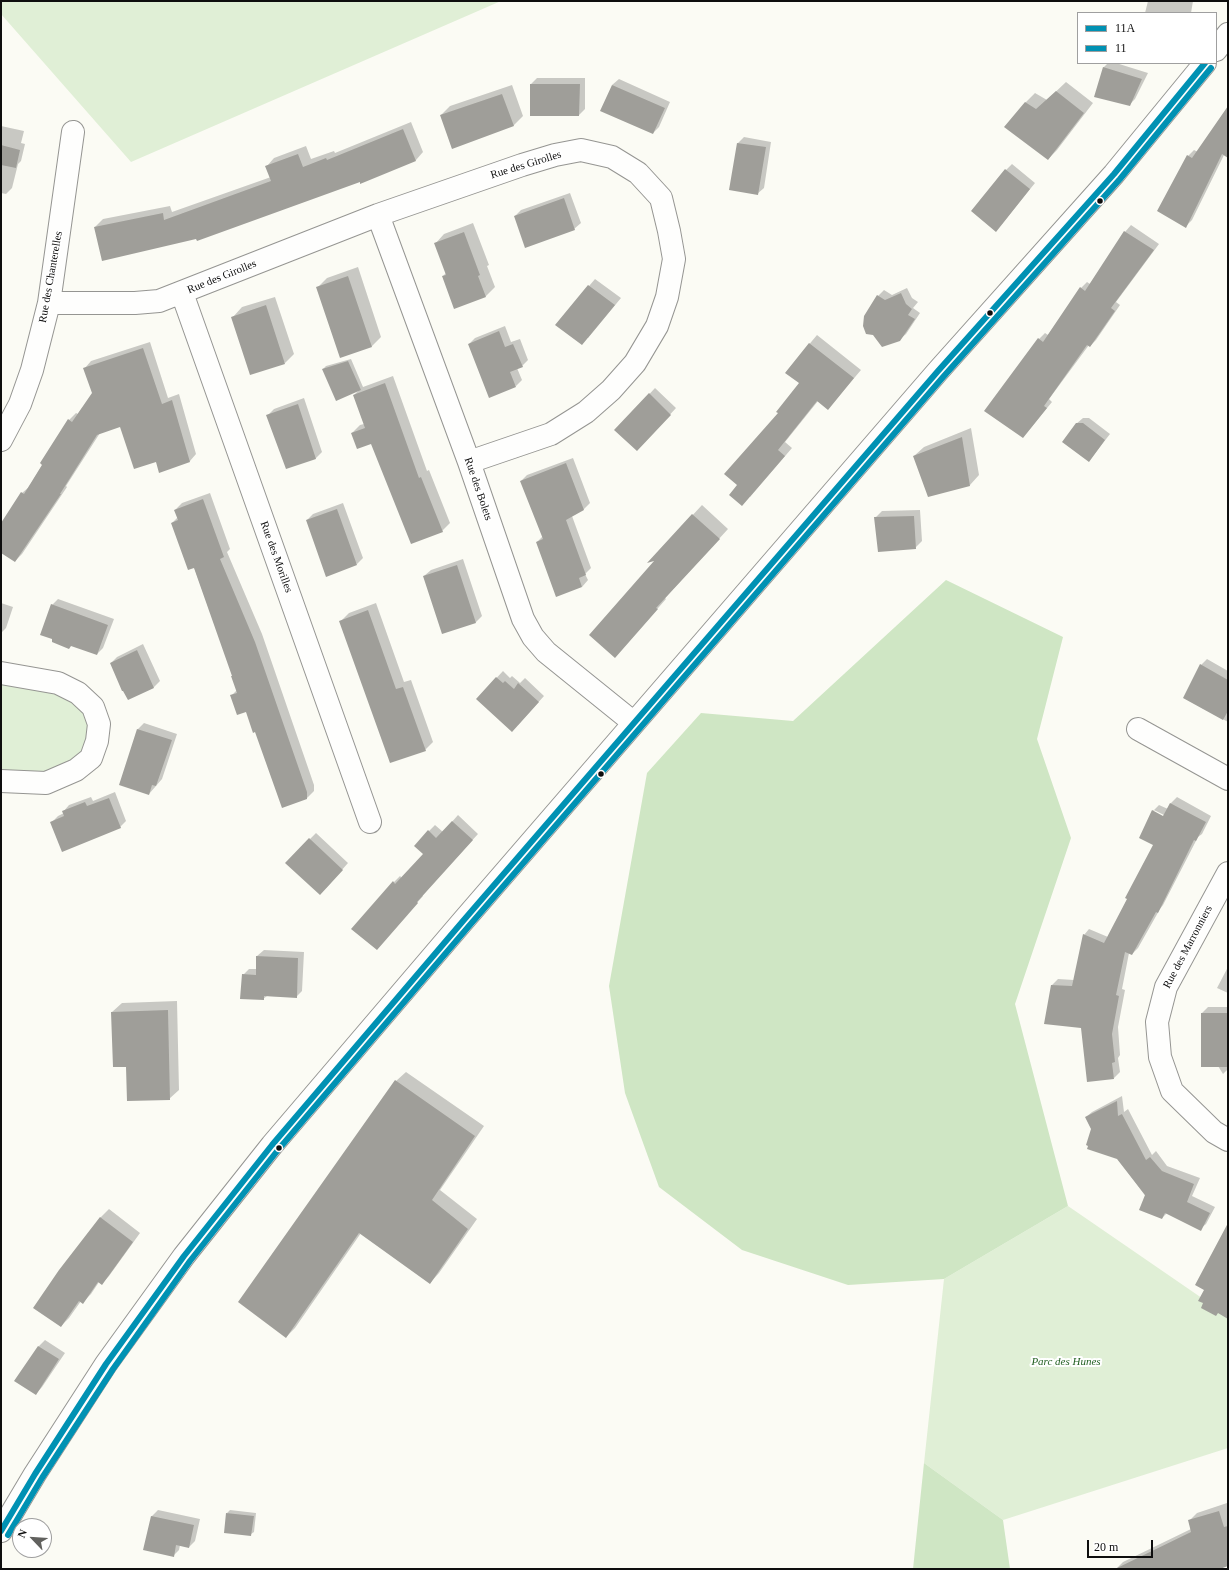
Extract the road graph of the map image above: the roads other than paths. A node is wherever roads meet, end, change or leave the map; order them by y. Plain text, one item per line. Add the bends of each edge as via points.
1 (1228, 34) edge
2 (1217, 49) edge
3 (1204, 64) edge
4 (73, 132) dead end
5 (378, 215) junction
6 (182, 293) junction
7 (49, 302) junction
8 (1, 440) edge
9 (469, 462) junction
10 (1, 672) edge
11 (634, 724) junction
12 (1138, 729) dead end
13 (1228, 779) edge
14 (1, 781) edge
15 (370, 822) dead end
16 (1228, 872) edge
17 (1228, 1140) edge
18 (1, 1531) edge

1 - 2 street
3 - 11 street via 1114,174 938,371
4 - 7 street, Rue des Chanterelles
5 - 6 street, Rue des Girolles
5 - 9 street, Rue des Bolets
5 - 9 street, Rue des Girolles via 522,165 582,150 612,157 638,172 661,198 674,259 667,297 657,326 635,363 611,390 586,412 551,434
6 - 7 street, Rue des Girolles via 159,301 135,303
6 - 15 street, Rue des Morilles
7 - 8 street, Rue des Chanterelles via 25,391
9 - 11 street, Rue des Bolets via 523,619 533,637 556,661
10 - 14 street via 58,683 78,693 93,707 99,724 91,758 76,770 46,783
11 - 18 street via 272,1145 184,1256 106,1364
12 - 13 street
16 - 17 street, Rue des Marronniers via 1166,987 1157,1022 1160,1057 1172,1092 1214,1132

